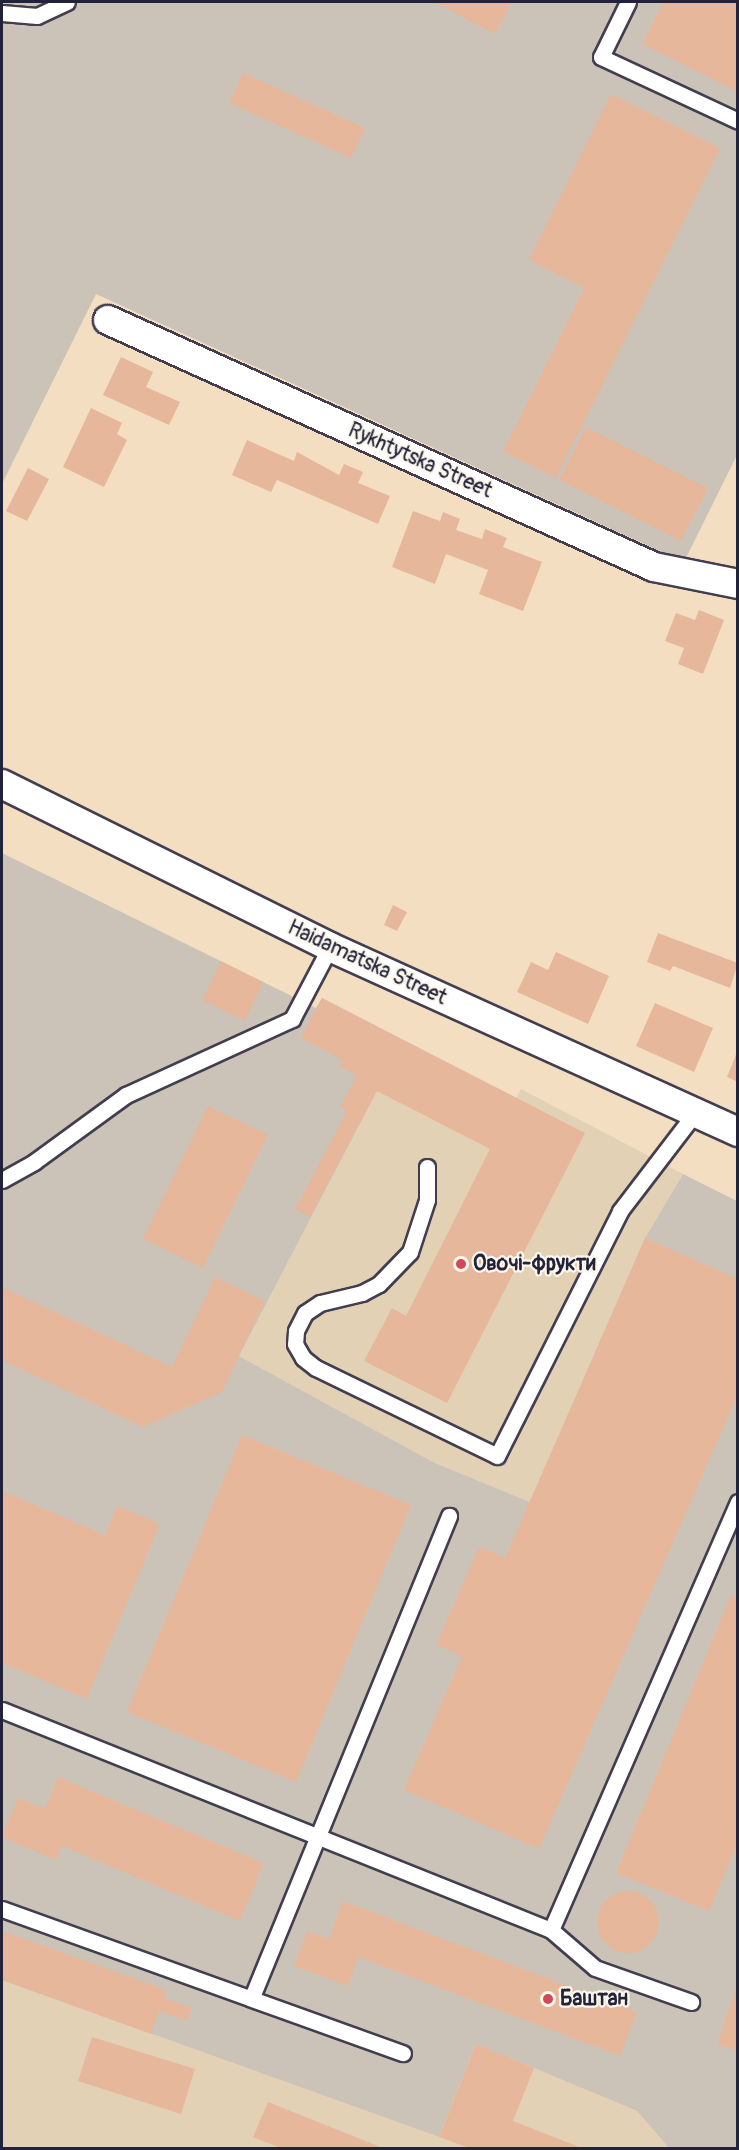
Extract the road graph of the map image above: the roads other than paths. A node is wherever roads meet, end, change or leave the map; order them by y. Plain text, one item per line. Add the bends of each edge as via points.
1 (67, 2) edge
2 (628, 2) edge
3 (2, 13) edge
4 (738, 121) edge
5 (108, 320) dead end
6 (738, 584) edge
7 (2, 784) edge
8 (330, 947) junction
9 (695, 1113) junction
10 (738, 1132) edge
11 (427, 1167) dead end
12 (2, 1180) edge
13 (738, 1502) edge
14 (449, 1516) dead end
15 (2, 1712) edge
16 (314, 1836) junction
17 (2, 1909) edge
18 (551, 1930) junction
19 (252, 1997) junction
20 (692, 2002) dead end
21 (403, 2053) dead end

1 - 3 lane via 37,16
2 - 4 lane via 601,57
5 - 6 street, Rykhtytska Street via 654,567
7 - 8 street, Haidamatska Street
8 - 9 street, Haidamatska Street
8 - 12 lane via 292,1019 126,1095 34,1162
9 - 10 street, Haidamatska Street
9 - 11 lane via 620,1211 497,1456 316,1368 303,1358 295,1344 296,1331 305,1314 320,1303 362,1293 379,1284 410,1252 427,1200
13 - 18 lane
14 - 16 lane
15 - 16 lane
16 - 18 lane
16 - 19 lane
17 - 19 lane
18 - 20 lane via 595,1968
19 - 21 lane

